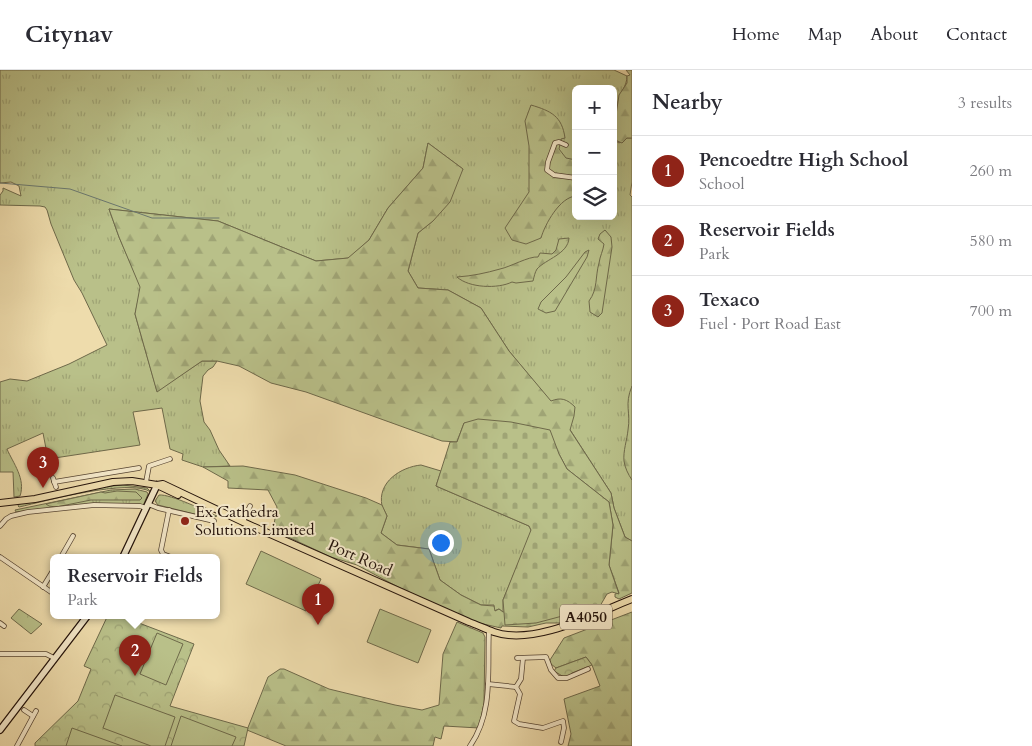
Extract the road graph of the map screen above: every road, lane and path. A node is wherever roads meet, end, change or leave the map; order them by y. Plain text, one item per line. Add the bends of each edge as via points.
1 (566, 145) dead end
2 (572, 177) edge
3 (170, 459) dead end
4 (139, 468) dead end
5 (97, 475) junction
6 (54, 482) dead end
7 (146, 482) junction
8 (99, 485) junction
9 (157, 485) junction
10 (0, 503) edge
11 (147, 506) junction
12 (250, 506) dead end
13 (169, 510) junction
14 (214, 521) dead end
15 (242, 522) junction
16 (0, 526) edge
17 (73, 536) dead end
18 (63, 554) edge
19 (124, 554) edge
20 (163, 554) edge
21 (0, 558) edge
22 (50, 575) edge
23 (43, 587) junction
24 (50, 591) edge
25 (632, 599) edge
26 (83, 619) edge
27 (489, 630) junction
28 (0, 654) edge
29 (54, 658) junction
30 (517, 658) dead end
31 (523, 658) junction
32 (588, 669) dead end
33 (488, 684) junction
34 (516, 687) junction
35 (24, 710) dead end
36 (36, 711) dead end
37 (33, 716) junction
38 (0, 730) edge
39 (561, 742) dead end
40 (17, 746) edge
41 (470, 746) edge

1 - 2 street via 555,143 547,170 554,175
3 - 7 street via 148,466
4 - 5 street
5 - 6 street
5 - 8 street
7 - 8 main road, A4050
7 - 9 main road, A4050
8 - 10 main road, A4050
9 - 11 street
9 - 15 main road, Port Road / A4050
11 - 13 street
11 - 16 street via 54,508 17,514 8,517
11 - 19 street
12 - 15 street
13 - 14 street
13 - 20 street via 161,550
15 - 27 main road, Port Road / A4050
17 - 18 street
21 - 23 street
22 - 23 street
23 - 24 street
25 - 27 main road, Port Road / A4050 via 564,627 540,632
26 - 29 street
27 - 33 street
28 - 29 street via 46,654
29 - 38 street
30 - 31 street
31 - 32 street via 546,657 558,678 567,678
31 - 34 street via 521,680
33 - 34 street
33 - 41 street via 483,718
34 - 39 street via 520,694 515,722 543,728 563,721
35 - 37 street
36 - 37 street
37 - 40 street

